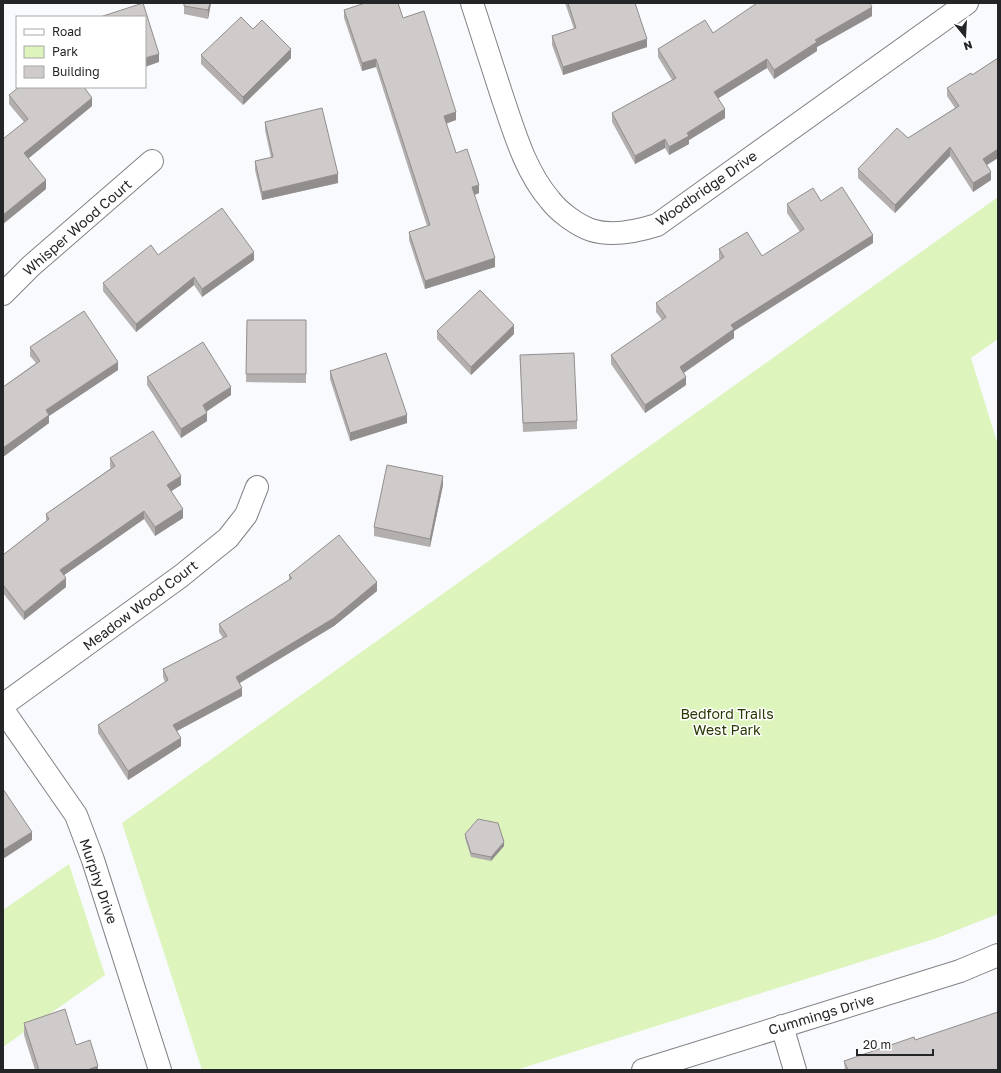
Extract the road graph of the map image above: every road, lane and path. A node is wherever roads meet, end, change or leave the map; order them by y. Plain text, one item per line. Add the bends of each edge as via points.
1 (472, 3) edge
2 (968, 3) edge
3 (152, 161) dead end
4 (3, 294) edge
5 (258, 487) dead end
6 (3, 705) edge
7 (3, 710) edge
8 (998, 955) edge
9 (782, 1026) junction
10 (160, 1070) edge
11 (643, 1070) edge
12 (795, 1070) edge

1 - 2 street, Woodbridge Drive via 516,138 534,177 550,201 570,218 592,230 612,233 657,225
3 - 4 street, Whisper Wood Court via 31,266
5 - 6 street, Meadow Wood Court via 246,516 228,538 181,576
7 - 10 street, Murphy Drive via 76,815 93,860
8 - 9 street, Cummings Drive via 960,971
9 - 11 street, Cummings Drive
9 - 12 street

